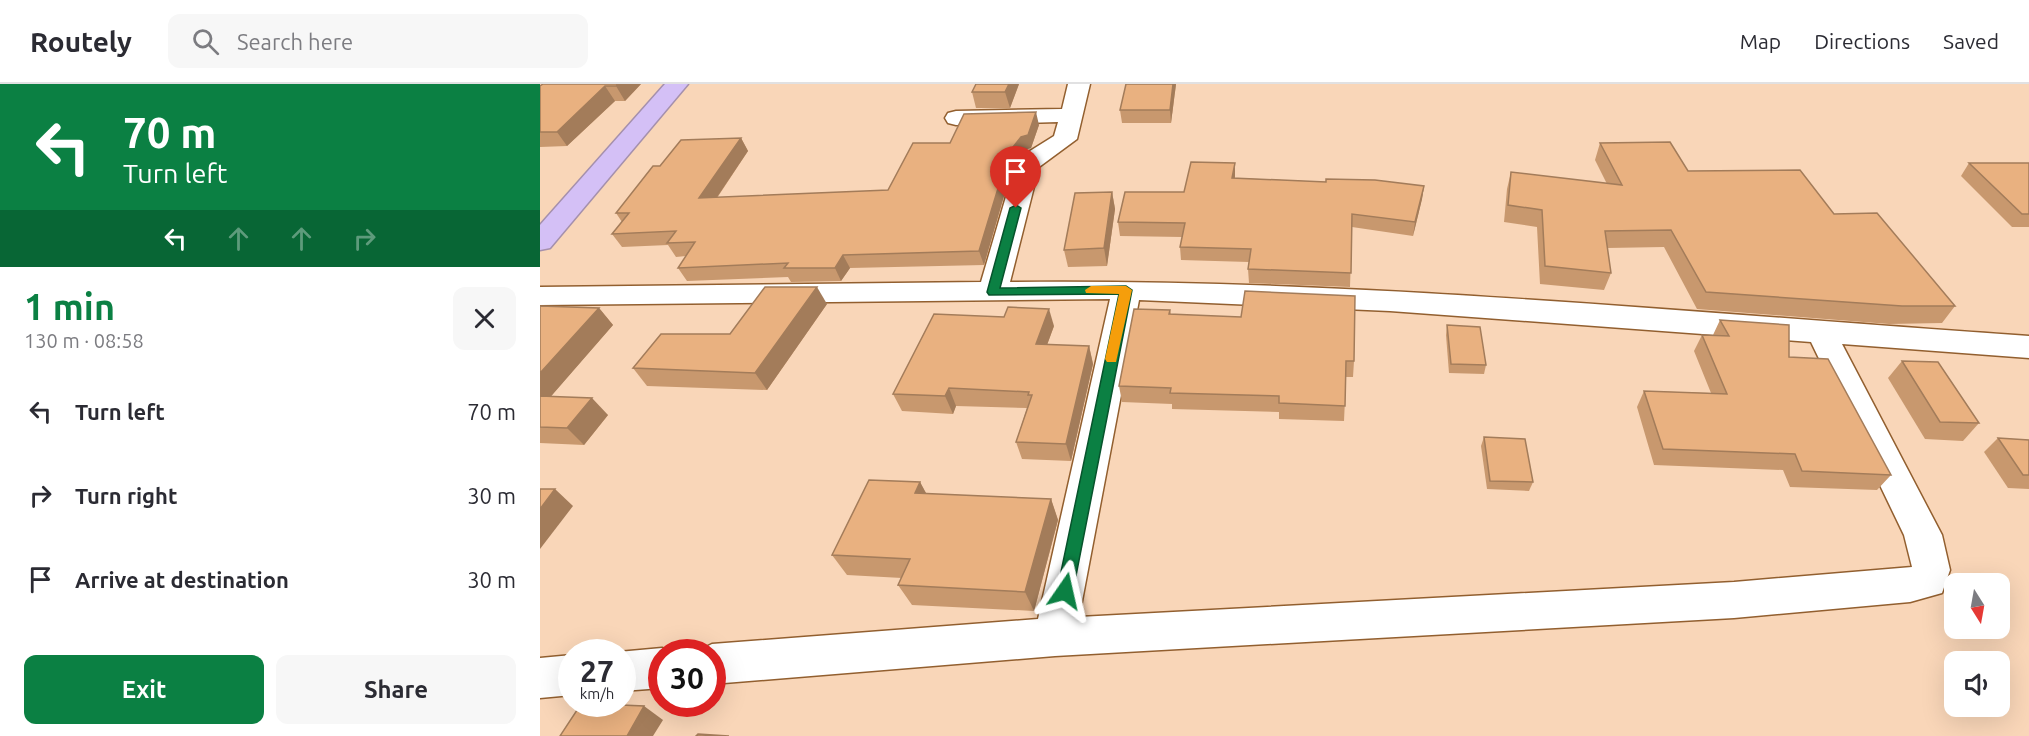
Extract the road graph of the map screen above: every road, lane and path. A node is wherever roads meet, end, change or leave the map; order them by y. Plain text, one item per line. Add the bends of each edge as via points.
1 (677, 84) edge
2 (1079, 84) edge
3 (1071, 115) junction
4 (956, 118) dead end
5 (540, 242) edge
6 (1126, 290) junction
7 (993, 292) junction
8 (540, 296) edge
9 (1821, 332) junction
10 (2029, 347) edge
11 (1055, 637) junction
12 (726, 663) edge
13 (558, 676) edge
14 (540, 678) edge

1 - 5 highway
2 - 3 street
3 - 4 street
3 - 7 street via 1065,139 1027,166
6 - 7 street
6 - 9 street via 1390,301
6 - 11 street
7 - 8 street
9 - 10 street
9 - 11 street via 1923,535 1931,562 1928,581 1734,600
11 - 12 street
13 - 14 street

